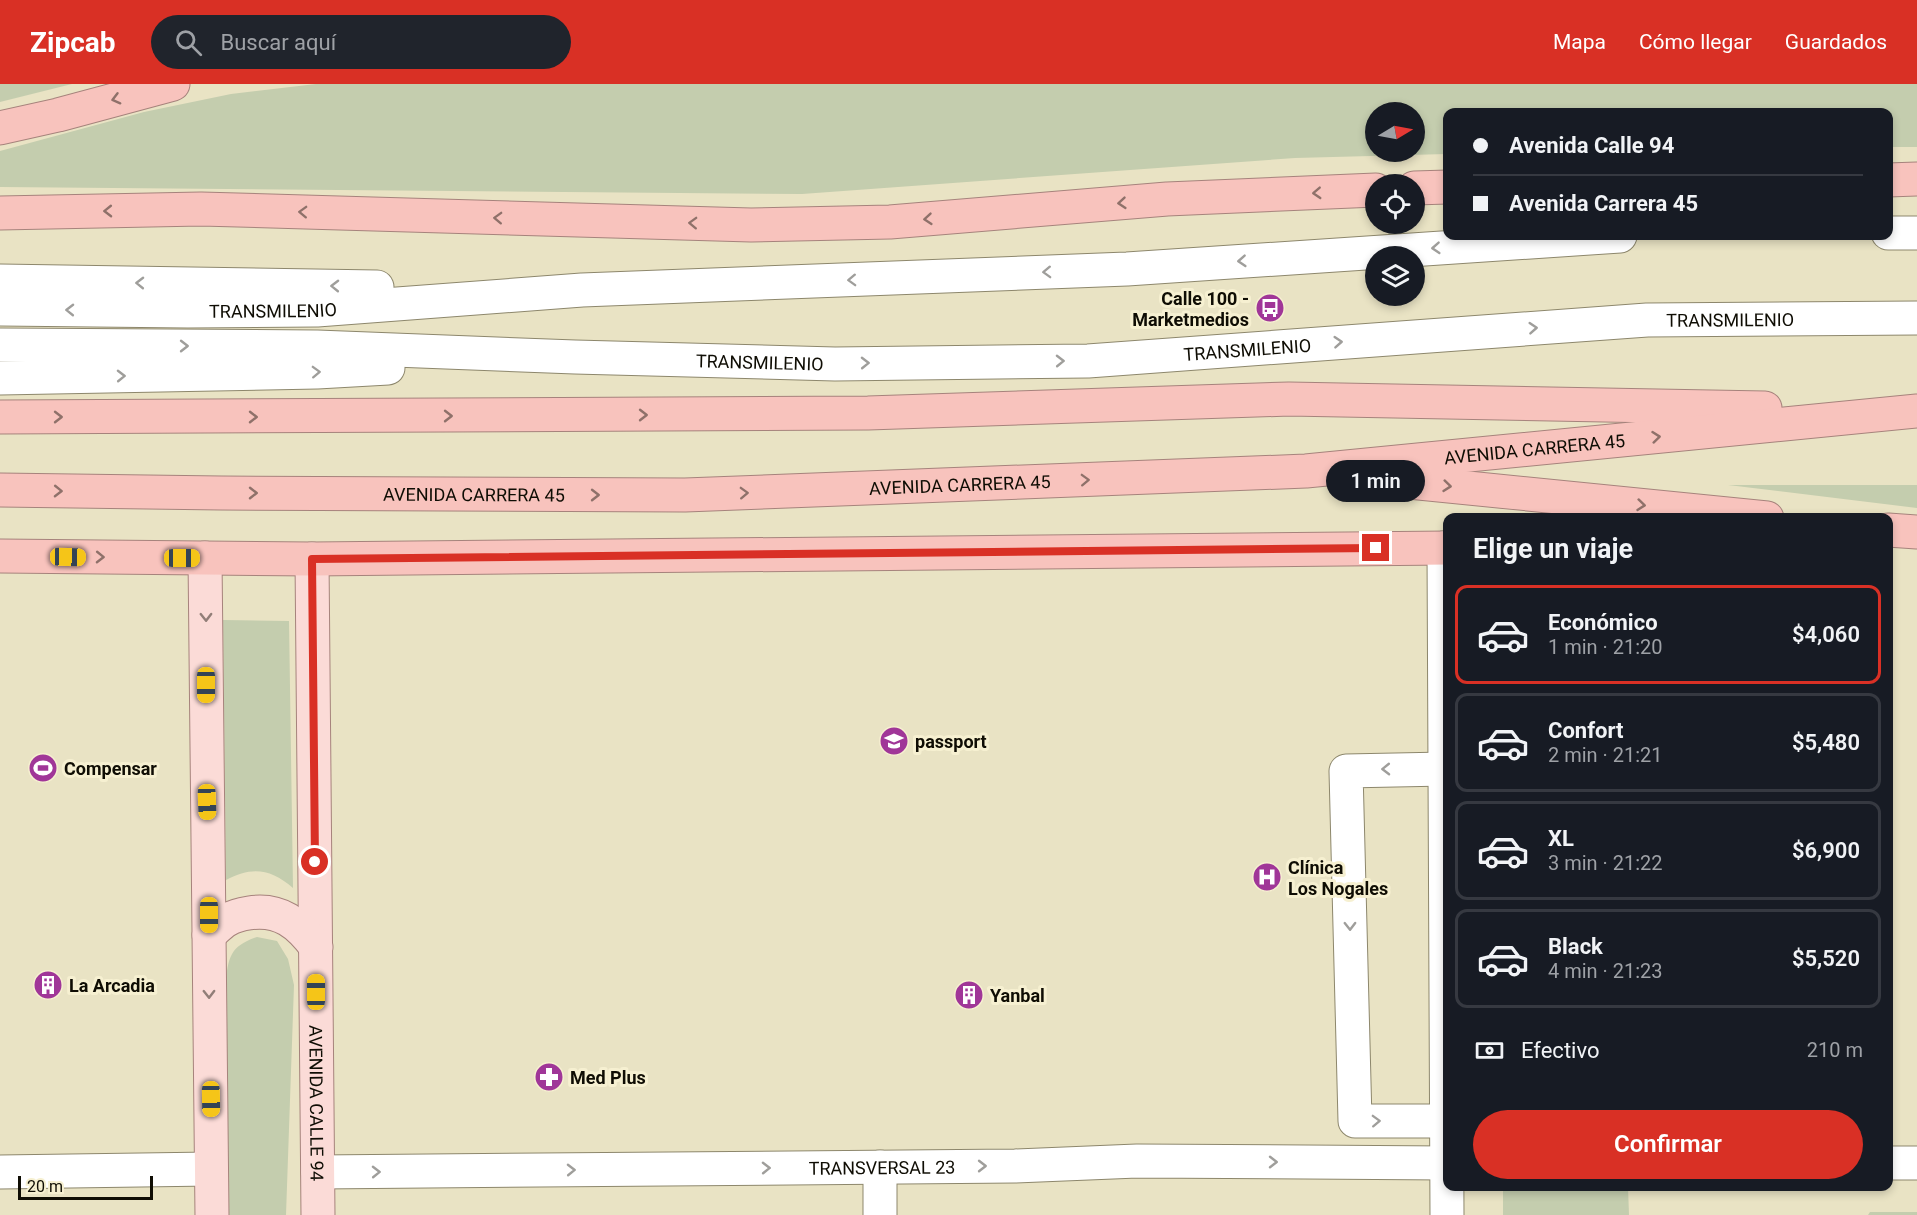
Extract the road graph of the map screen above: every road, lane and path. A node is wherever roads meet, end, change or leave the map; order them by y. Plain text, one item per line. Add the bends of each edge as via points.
1 (173, 84) edge
2 (0, 128) edge
3 (1917, 179) edge
4 (1893, 180) edge
5 (1443, 187) edge
6 (1425, 188) edge
7 (1365, 190) edge
8 (0, 213) edge
9 (1893, 233) edge
10 (1917, 233) edge
11 (1560, 240) edge
12 (0, 281) edge
13 (582, 290) junction
14 (0, 309) edge
15 (1917, 318) edge
16 (0, 345) edge
17 (575, 357) junction
18 (0, 378) edge
19 (1917, 411) edge
20 (0, 417) edge
21 (1306, 471) junction
22 (0, 490) edge
23 (1718, 513) edge
24 (1893, 530) edge
25 (1917, 532) edge
26 (1893, 543) edge
27 (1917, 543) edge
28 (1443, 548) edge
29 (0, 556) edge
30 (205, 558) junction
31 (312, 559) junction
32 (1443, 769) edge
33 (209, 935) junction
34 (316, 947) junction
35 (1443, 1121) edge
36 (1443, 1163) edge
37 (1893, 1163) edge
38 (1917, 1163) edge
39 (880, 1167) junction
40 (212, 1169) junction
41 (0, 1172) edge
42 (318, 1172) junction
43 (1447, 1191) edge
44 (212, 1215) edge
45 (318, 1215) edge
46 (880, 1215) edge
47 (1447, 1215) edge

1 -> 2 highway
3 - 4 highway
5 - 6 highway
7 -> 8 highway via 1167,199 890,222 774,224 201,209
9 - 10 street
11 -> 13 street, TRANSMILENIO via 1127,269
13 -> 12 street, TRANSMILENIO
13 -> 14 street, TRANSMILENIO via 317,310
17 -> 15 street, TRANSMILENIO via 835,364 1088,361 1647,320
16 -> 17 street, TRANSMILENIO via 317,347
18 -> 17 street, TRANSMILENIO via 317,372
20 -> 19 highway, AVENIDA CARRERA 45 via 867,413 1289,399
21 -> 19 highway, AVENIDA CARRERA 45
22 -> 21 highway, AVENIDA CARRERA 45 via 685,495
21 -> 23 highway
24 - 25 highway
26 - 27 highway
28 - 31 highway
29 -> 30 highway
30 - 31 highway
30 -> 33 main road
31 - 34 main road, AVENIDA CALLE 94
32 -> 35 street via 1346,771 1355,1121
33 - 34 main road via 226,920 261,911 280,914 297,925
33 -> 40 main road
34 - 42 main road, AVENIDA CALLE 94
39 -> 36 street, TRANSVERSAL 23 via 1137,1161
37 - 38 street
42 -> 39 street, TRANSVERSAL 23
39 - 46 street
40 - 41 street
40 - 44 main road
42 - 45 main road, AVENIDA CALLE 94
43 - 47 street

